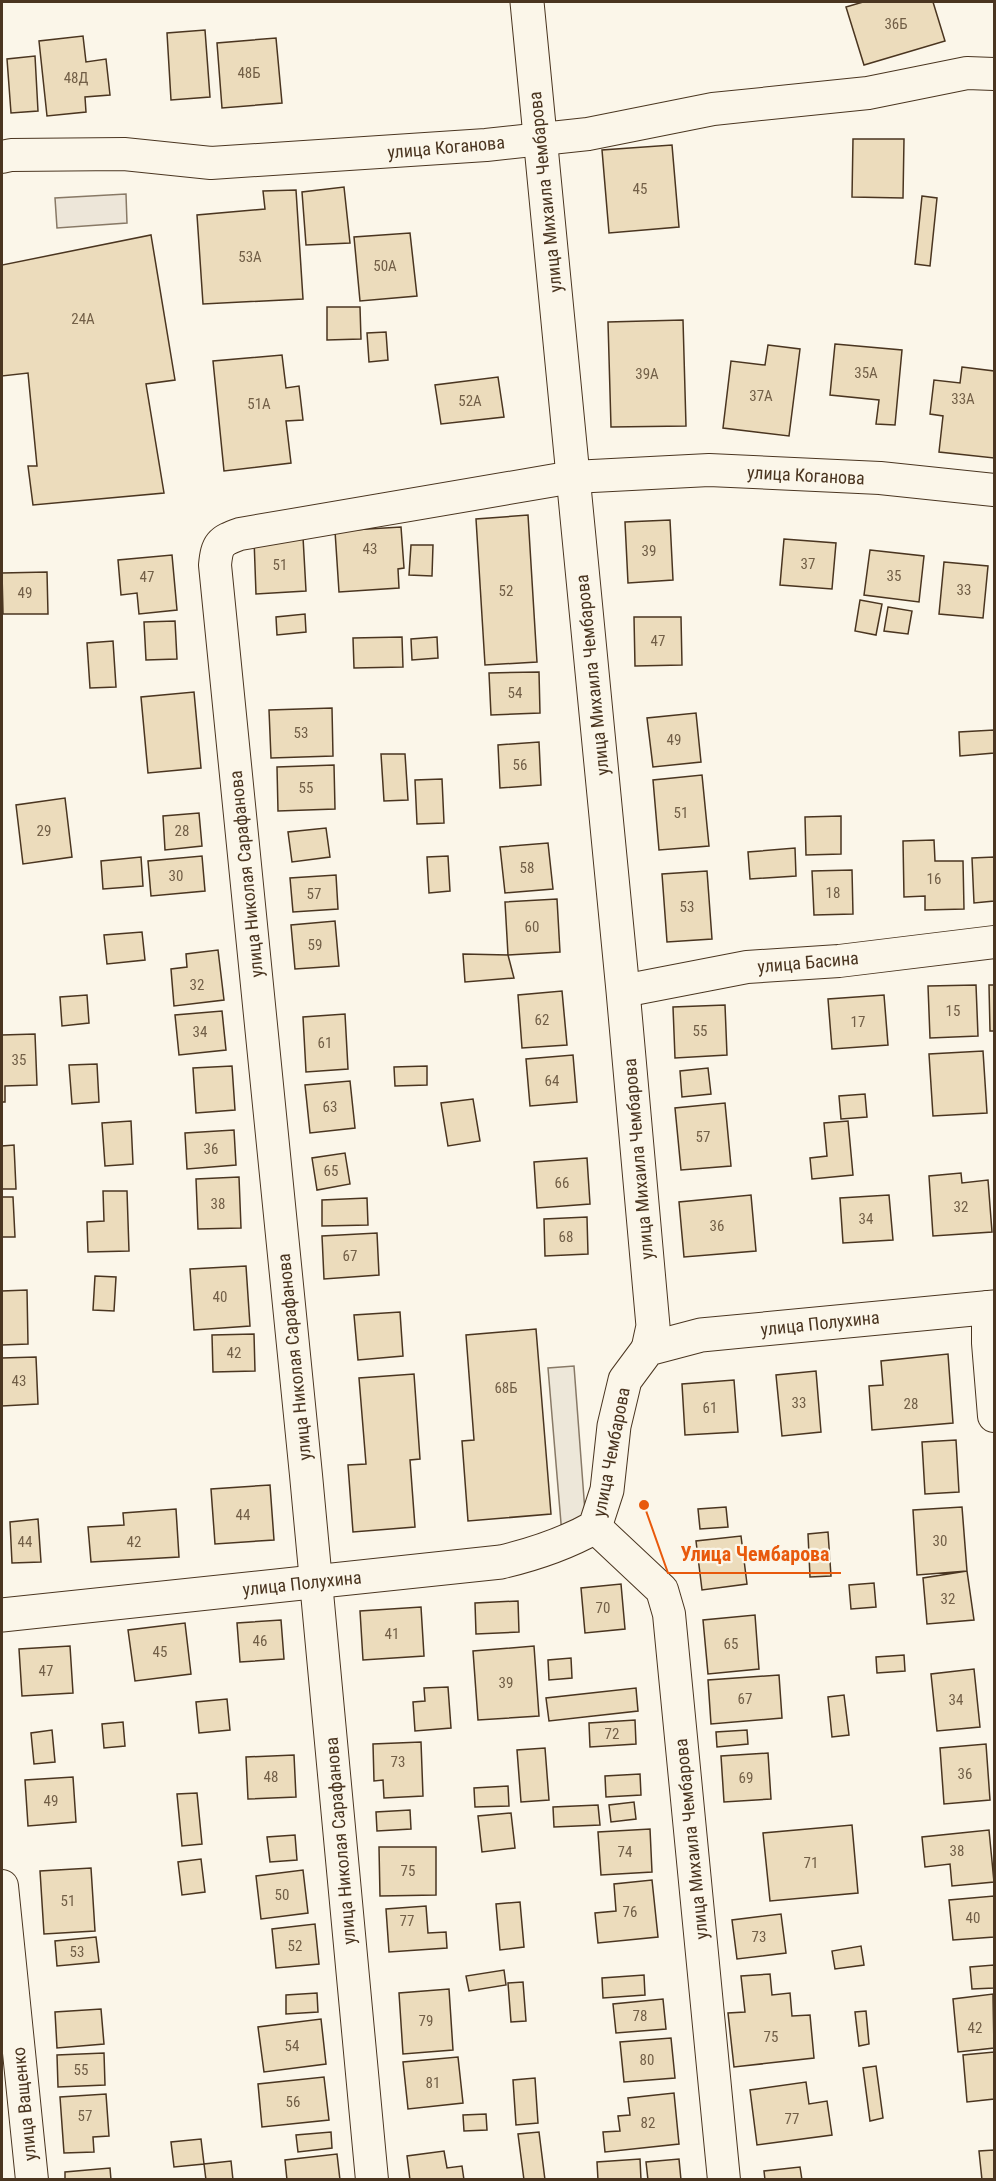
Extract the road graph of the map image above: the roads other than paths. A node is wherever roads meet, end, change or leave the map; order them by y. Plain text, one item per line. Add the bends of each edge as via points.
1 (527, 2) edge
2 (994, 74) edge
3 (540, 138) junction
4 (2, 157) edge
5 (573, 477) junction
6 (994, 490) edge
7 (226, 539) joint
8 (994, 942) edge
9 (623, 991) junction
10 (991, 1307) edge
11 (648, 1349) junction
12 (994, 1416) edge
13 (595, 1527) junction
14 (316, 1581) junction
15 (2, 1615) edge
16 (2, 1886) edge
17 (32, 2180) edge
18 (372, 2180) edge
19 (724, 2180) edge

1 - 3 street, улица Михаила Чембарова
2 - 3 street, улица Коганова via 967,74 868,93 713,109 588,134
3 - 4 street, улица Коганова via 211,163 124,154
3 - 5 street, улица Михаила Чембарова
5 - 6 street, улица Коганова via 709,470 880,478
5 - 7 street, улица Коганова
5 - 9 street, улица Михаила Чембарова
7 - 14 street, улица Николая Сарафанова via 217,549 216,565
8 - 9 street, улица Басина via 839,961 747,967
9 - 11 street, улица Михаила Чембарова via 653,1326
10 - 11 street, улица Полухина via 701,1335
10 - 12 street via 988,1343
11 - 13 street, улица Чембарова via 625,1380 614,1426 606,1490
13 - 14 street, улица Полухина via 538,1554 501,1562
13 - 19 street, улица Михаила Чембарова via 662,1590 669,1614
14 - 15 street, улица Полухина
14 - 18 street, улица Николая Сарафанова
16 - 17 street, улица Ващенко

